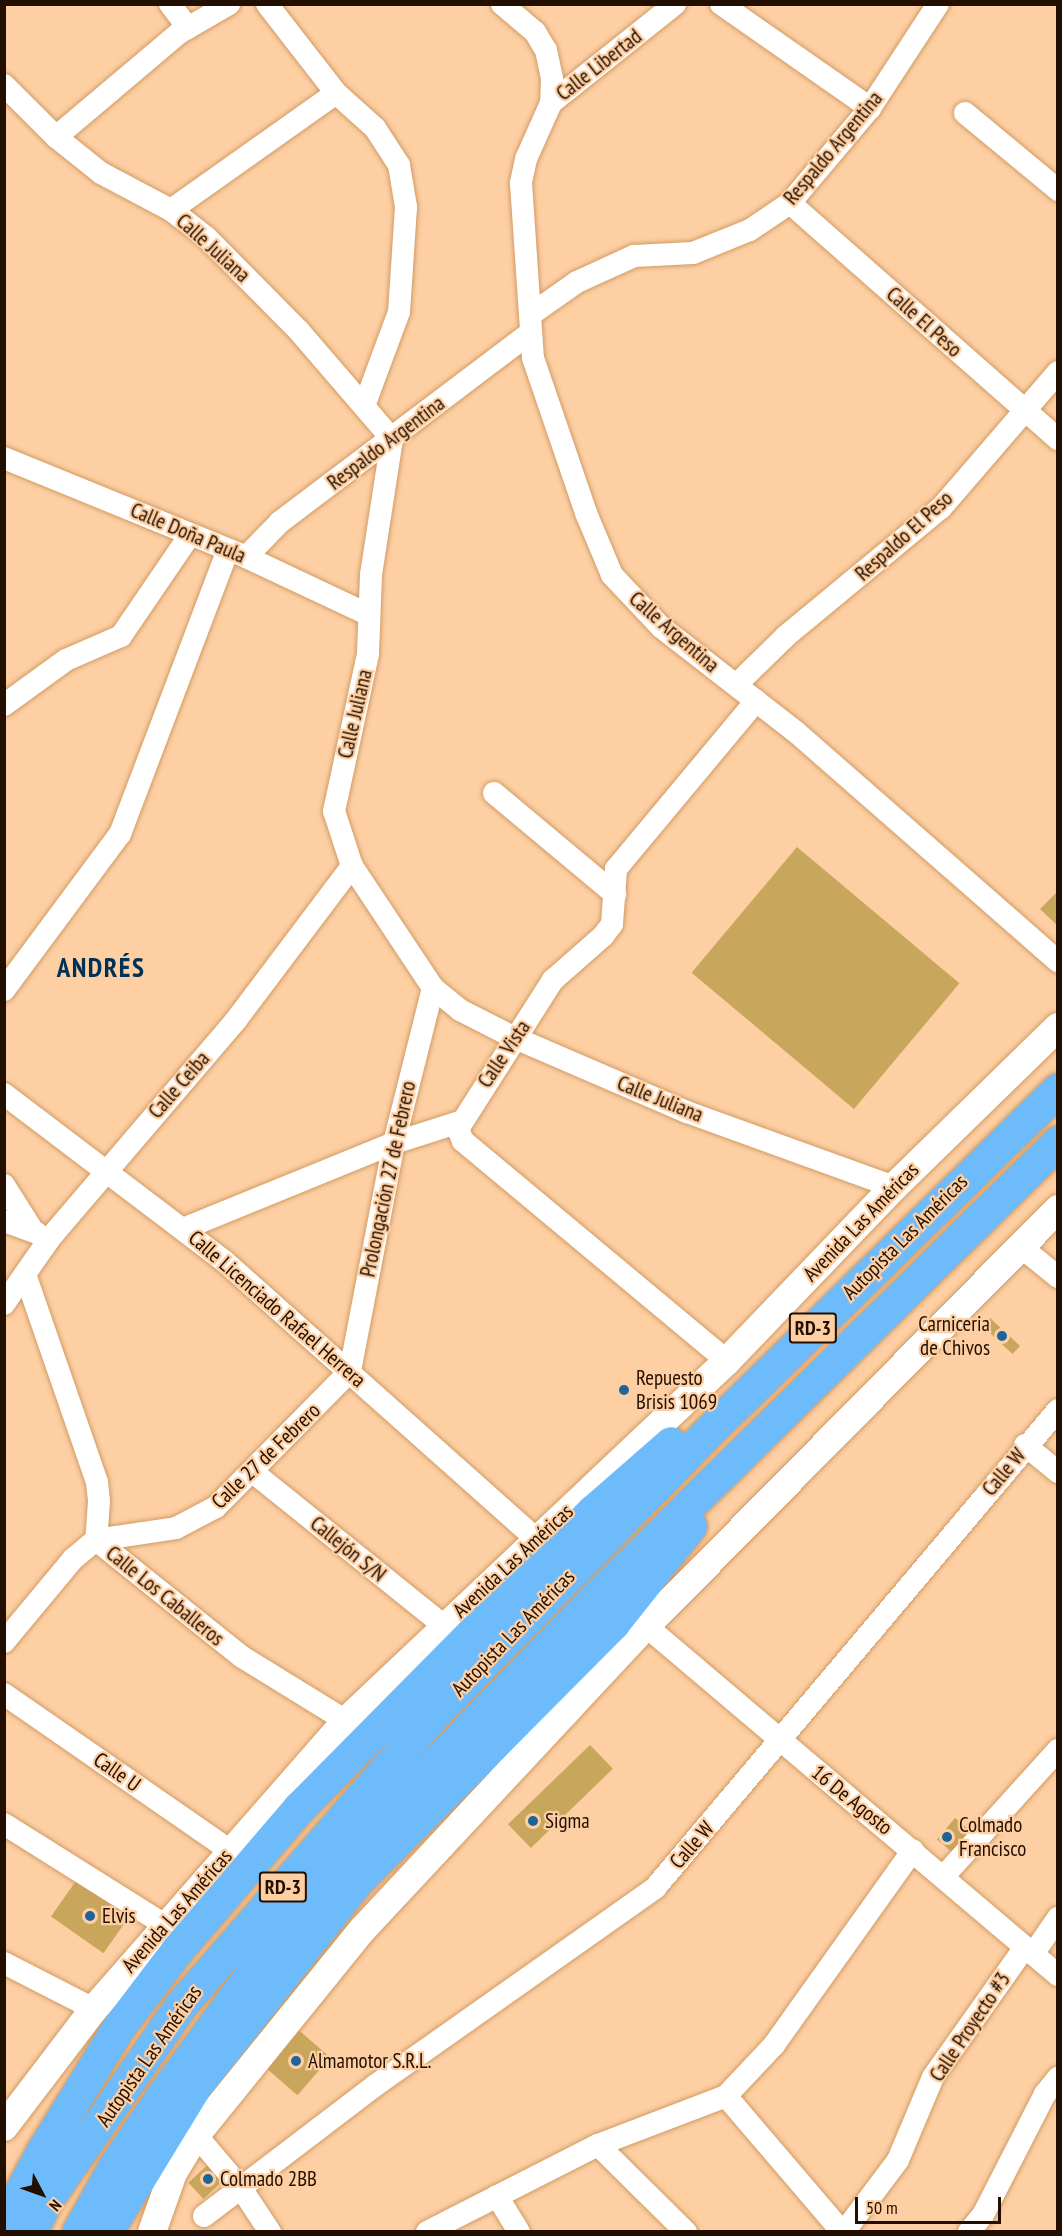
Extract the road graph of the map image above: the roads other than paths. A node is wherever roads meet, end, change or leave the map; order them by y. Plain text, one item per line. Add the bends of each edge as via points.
1 (170, 4) edge
2 (229, 4) edge
3 (267, 4) edge
4 (502, 4) edge
5 (533, 4) edge
6 (675, 4) edge
7 (721, 4) edge
8 (938, 4) edge
9 (188, 28) junction
10 (535, 32) junction
11 (4, 85) edge
12 (336, 93) junction
13 (551, 103) junction
14 (870, 108) junction
15 (964, 113) dead end
16 (56, 137) junction
17 (1058, 190) edge
18 (790, 203) junction
19 (171, 210) junction
20 (530, 324) junction
21 (1058, 372) edge
22 (364, 406) junction
23 (1025, 411) junction
24 (392, 439) junction
25 (1058, 439) edge
26 (4, 458) edge
27 (190, 535) junction
28 (237, 554) junction
29 (369, 615) junction
30 (736, 685) junction
31 (756, 701) junction
32 (4, 705) edge
33 (494, 793) dead end
34 (352, 866) junction
35 (615, 894) junction
36 (1058, 961) edge
37 (433, 988) junction
38 (4, 990) edge
39 (1058, 1027) edge
40 (515, 1038) junction
41 (1058, 1089) edge
42 (4, 1094) edge
43 (460, 1122) junction
44 (1058, 1142) edge
45 (394, 1143) junction
46 (105, 1170) junction
47 (4, 1185) edge
48 (894, 1187) junction
49 (1058, 1209) edge
50 (4, 1221) edge
51 (183, 1229) junction
52 (41, 1235) junction
53 (1021, 1247) junction
54 (26, 1277) junction
55 (1058, 1277) edge
56 (4, 1304) edge
57 (821, 1320) junction
58 (727, 1361) junction
59 (350, 1371) junction
60 (1058, 1410) edge
61 (1025, 1445) junction
62 (1058, 1472) edge
63 (254, 1473) junction
64 (720, 1475) junction
65 (96, 1540) junction
66 (537, 1540) junction
67 (443, 1625) junction
68 (646, 1626) junction
69 (4, 1642) edge
70 (4, 1694) edge
71 (346, 1721) junction
72 (781, 1742) junction
73 (1058, 1750) edge
74 (4, 1824) edge
75 (229, 1850) junction
76 (913, 1850) junction
77 (944, 1876) junction
78 (1058, 1918) edge
79 (165, 1925) junction
80 (1029, 1950) junction
81 (4, 1963) edge
82 (1058, 1975) edge
83 (94, 2009) junction
84 (1058, 2078) edge
85 (726, 2096) junction
86 (4, 2127) edge
87 (196, 2135) junction
88 (598, 2145) junction
89 (242, 2188) junction
90 (497, 2196) junction
91 (204, 2216) dead end
92 (4, 2223) edge
93 (30, 2232) edge
94 (78, 2232) edge
95 (106, 2232) edge
96 (152, 2232) edge
97 (270, 2232) edge
98 (427, 2232) edge
99 (519, 2232) edge
100 (686, 2232) edge
101 (843, 2232) edge
102 (969, 2232) edge

1 - 9 street
2 - 9 street
3 - 12 street
4 - 10 street
5 - 10 street
6 - 13 street, Calle Libertad
7 - 14 street
8 - 14 street, Respaldo Argentina
9 - 16 street via 90,105
10 - 13 street via 546,50
11 - 16 street, Calle Juliana
12 - 19 street
12 - 22 street via 375,128 399,165 406,207 399,312
13 - 20 street, Calle Argentina via 526,159 521,183
14 - 18 street, Respaldo Argentina
15 - 17 street
16 - 19 street, Calle Juliana via 101,173
18 - 20 street, Respaldo Argentina via 750,230 693,253 634,256 577,282
18 - 23 street, Calle El Peso
19 - 22 street, Calle Juliana via 206,237 282,314
20 - 24 street, Respaldo Argentina
20 - 30 street, Calle Argentina via 541,387 612,574 661,627
21 - 23 street, Respaldo El Peso
22 - 24 street, Calle Juliana
23 - 25 street, Calle El Peso
23 - 30 street, Respaldo El Peso via 941,508 786,636
24 - 28 street, Respaldo Argentina
24 - 29 street, Calle Juliana via 371,575
26 - 27 street, Calle Doña Paula
27 - 28 street, Calle Doña Paula
27 - 32 street via 121,636 66,660
28 - 29 street, Calle Doña Paula
28 - 38 street via 120,834
29 - 34 street, Calle Juliana via 368,654 334,811
30 - 31 street, Calle Argentina
31 - 35 street, Calle Vista via 616,869
31 - 36 street, Calle Argentina
33 - 35 street
34 - 37 street, Calle Juliana
34 - 46 street, Calle Ceiba via 236,1020
35 - 40 street, Calle Vista via 615,908 607,930 553,980
37 - 40 street, Calle Juliana via 460,1010
37 - 45 street, Prolongación 27 de Febrero
39 - 48 street, Avenida Las Américas
40 - 43 street, Calle Vista
40 - 48 street, Calle Juliana via 687,1112
41 - 57 highway, Autopista Las Américas / RD-3
42 - 46 street, Calle Licenciado Rafael Herrera
43 - 45 street
43 - 58 street via 458,1129 463,1141
44 - 64 highway, Autopista Las Américas / RD-3
45 - 51 street
45 - 59 street, Prolongación 27 de Febrero
46 - 51 street, Calle Licenciado Rafael Herrera
46 - 52 street, Calle Ceiba
47 - 52 street
48 - 58 street, Avenida Las Américas
49 - 53 street
50 - 52 street
51 - 59 street, Calle Licenciado Rafael Herrera
52 - 54 street, Calle Ceiba
53 - 55 street
53 - 68 street
54 - 56 street, Calle Ceiba
54 - 65 street, Calle Los Caballeros via 97,1482
57 - 92 highway via 711,1408 593,1511 299,1808 178,1949 118,2028 42,2152
57 - 93 highway, Autopista Las Américas / RD-3 via 433,1715 180,2006 45,2202
58 - 66 street, Avenida Las Américas
59 - 63 street, Calle 27 de Febrero
59 - 66 street, Calle Licenciado Rafael Herrera
60 - 61 street, Calle W
61 - 62 street
61 - 72 street, Calle W
63 - 65 street, Calle 27 de Febrero via 198,1520 176,1528
63 - 67 street, Callejón S/N
64 - 94 highway, Autopista Las Américas / RD-3 via 316,1886 156,2105 116,2164
64 - 95 highway via 681,1542 613,1623 356,1882 195,2086
65 - 69 street via 73,1559
65 - 71 street, Calle Los Caballeros via 242,1657
66 - 67 street, Avenida Las Américas
67 - 71 street, Avenida Las Américas
68 - 72 street, 16 De Agosto
68 - 87 street via 363,1929
70 - 75 street, Calle U
71 - 75 street, Avenida Las Américas
72 - 76 street, 16 De Agosto
72 - 89 street, Calle W via 654,1888 376,2085
73 - 77 street
74 - 79 street
75 - 79 street, Avenida Las Américas
76 - 77 street, 16 De Agosto
76 - 85 street via 774,2045
77 - 80 street, 16 De Agosto
78 - 80 street, Calle Proyecto #3
79 - 83 street, Avenida Las Américas
80 - 82 street, 16 De Agosto
80 - 101 street, Calle Proyecto #3 via 933,2077 898,2160
81 - 83 street
83 - 86 street, Avenida Las Américas
84 - 102 street via 1040,2103 983,2215
85 - 88 street
85 - 101 street
87 - 89 street
87 - 96 street via 173,2174
88 - 90 street
88 - 100 street
89 - 91 street, Calle W
89 - 97 street
90 - 98 street
90 - 99 street

